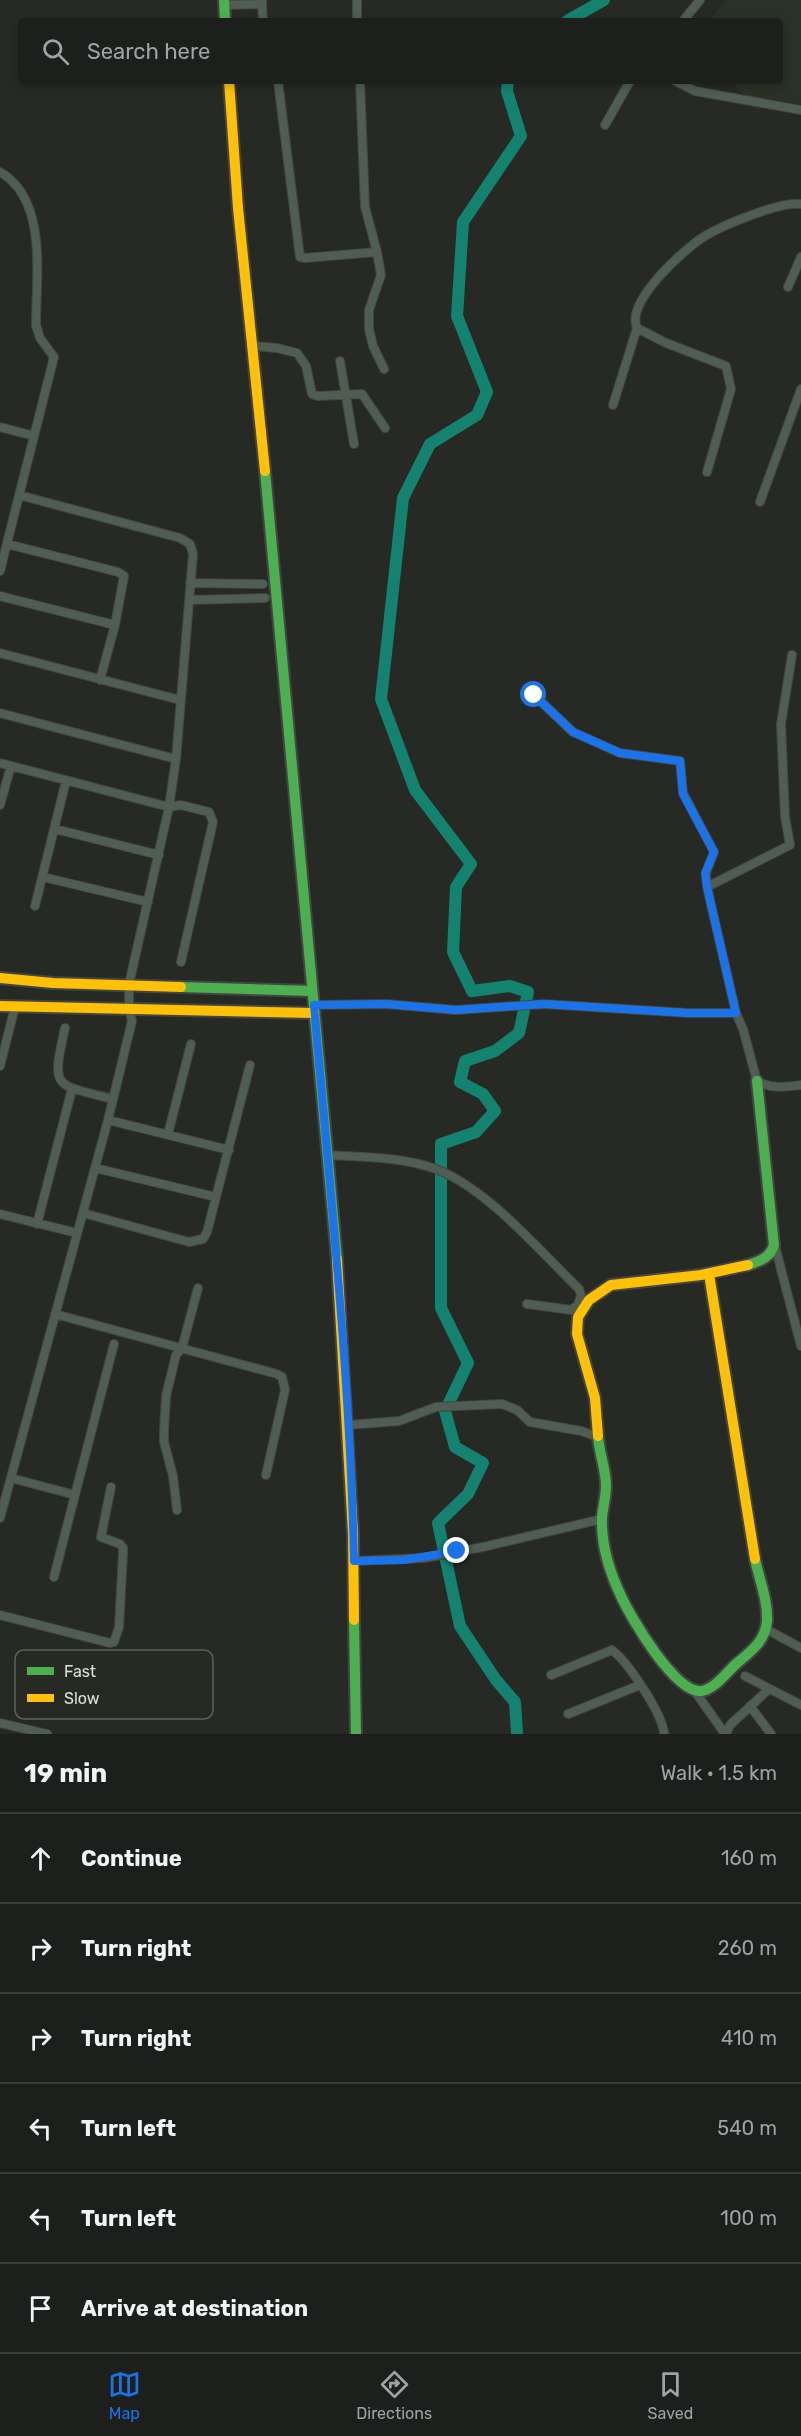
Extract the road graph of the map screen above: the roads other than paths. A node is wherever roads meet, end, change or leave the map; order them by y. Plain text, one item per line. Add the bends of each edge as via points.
1 (357, 0) edge
2 (700, 0) edge
3 (224, 2) edge
4 (262, 2) edge
5 (225, 18) edge
6 (263, 18) edge
7 (357, 18) edge
8 (685, 18) edge
9 (228, 84) edge
10 (278, 84) edge
11 (360, 84) edge
12 (628, 84) edge
13 (681, 84) edge
14 (801, 110) edge
15 (605, 125) dead end
16 (0, 172) edge
17 (801, 204) edge
18 (377, 252) junction
19 (801, 257) edge
20 (788, 287) dead end
21 (637, 328) junction
22 (253, 346) junction
23 (340, 361) dead end
24 (384, 369) dead end
25 (801, 389) edge
26 (347, 394) junction
27 (613, 405) dead end
28 (0, 427) edge
29 (385, 428) dead end
30 (34, 436) junction
31 (354, 444) dead end
32 (707, 472) dead end
33 (19, 495) junction
34 (760, 502) dead end
35 (7, 544) junction
36 (0, 571) edge
37 (190, 584) junction
38 (263, 584) dead end
39 (0, 596) edge
40 (265, 598) dead end
41 (189, 600) junction
42 (115, 625) junction
43 (0, 653) edge
44 (792, 655) dead end
45 (100, 680) junction
46 (534, 695) dead end
47 (180, 699) junction
48 (0, 713) edge
49 (176, 759) junction
50 (0, 763) edge
51 (10, 766) junction
52 (66, 781) junction
53 (0, 806) edge
54 (169, 807) junction
55 (55, 829) junction
56 (159, 855) junction
57 (43, 877) junction
58 (707, 887) junction
59 (148, 902) junction
60 (35, 906) dead end
61 (181, 962) dead end
62 (0, 978) edge
63 (129, 984) junction
64 (312, 991) junction
65 (0, 1006) edge
66 (15, 1007) junction
67 (314, 1009) junction
68 (129, 1010) junction
69 (736, 1013) junction
70 (65, 1028) dead end
71 (191, 1044) dead end
72 (250, 1065) dead end
73 (0, 1066) edge
74 (757, 1081) junction
75 (801, 1085) edge
76 (72, 1089) junction
77 (113, 1099) junction
78 (108, 1120) junction
79 (168, 1134) junction
80 (229, 1150) junction
81 (328, 1155) junction
82 (95, 1168) junction
83 (216, 1197) junction
84 (83, 1213) junction
85 (0, 1214) edge
86 (37, 1224) junction
87 (77, 1233) junction
88 (774, 1245) junction
89 (709, 1274) junction
90 (198, 1288) dead end
91 (526, 1304) dead end
92 (55, 1314) junction
93 (114, 1344) dead end
94 (801, 1346) edge
95 (182, 1348) junction
96 (348, 1425) junction
97 (598, 1437) junction
98 (266, 1475) dead end
99 (11, 1478) junction
100 (111, 1487) dead end
101 (75, 1494) junction
102 (177, 1510) dead end
103 (0, 1518) edge
104 (602, 1519) junction
105 (354, 1561) junction
106 (54, 1577) dead end
107 (0, 1615) edge
108 (766, 1629) junction
109 (801, 1648) edge
110 (551, 1675) dead end
111 (745, 1676) dead end
112 (640, 1685) junction
113 (769, 1689) junction
114 (694, 1690) junction
115 (801, 1705) edge
116 (750, 1706) junction
117 (568, 1714) dead end
118 (0, 1723) edge
119 (47, 1734) edge
120 (356, 1734) edge
121 (664, 1734) edge
122 (726, 1734) edge
123 (771, 1734) edge

1 - 7 street
2 - 8 street
3 - 4 street
3 - 5 street
4 - 6 street
9 - 22 street
10 - 18 street via 300,257
11 - 18 street via 364,207
12 - 15 street
13 - 14 street via 695,91
16 - 30 street via 21,189 30,206 35,227 36,325 54,357
17 - 21 street via 753,214 706,236 654,284 637,310
18 - 24 street via 381,275 369,310 369,329
19 - 20 street
21 - 27 street
21 - 32 street via 726,366 731,389
22 - 26 street via 297,353 306,366 312,394
22 - 64 street
23 - 26 street
25 - 34 street
26 - 29 street via 366,397
26 - 31 street
28 - 30 street
30 - 33 street
33 - 35 street
33 - 37 street via 180,538 190,544 193,554
35 - 36 street
35 - 42 street via 122,573 125,580
37 - 38 street
37 - 41 street
39 - 42 street
40 - 41 street
41 - 47 street
42 - 45 street
43 - 45 street
44 - 58 street via 781,724 790,845
45 - 47 street
46 - 58 street via 573,732 620,753 680,761 683,794 714,852 705,873
47 - 49 street
48 - 49 street
49 - 54 street
50 - 51 street
51 - 52 street
51 - 53 street
52 - 54 street
52 - 55 street
54 - 56 street
54 - 61 street via 209,812 213,822
55 - 56 street
55 - 57 street
56 - 59 street
57 - 59 street
57 - 60 street
58 - 69 street
59 - 63 street
62 - 63 street
63 - 64 street
63 - 68 street
64 - 67 street
65 - 66 street
66 - 68 street
66 - 73 street
67 - 68 street
67 - 69 street via 386,1004 456,1010 544,1004
67 - 81 street
68 - 77 street via 132,1021
69 - 74 street
70 - 76 street via 56,1071 63,1084
71 - 79 street
72 - 80 street
74 - 75 street via 774,1087
74 - 88 street
76 - 77 street
76 - 86 street
77 - 78 street
78 - 79 street
78 - 82 street
79 - 80 street
80 - 83 street
81 - 91 street via 434,1168 495,1208 581,1295 578,1305 571,1310
81 - 96 street
82 - 83 street
82 - 84 street
83 - 84 street via 207,1232 196,1242
84 - 87 street
85 - 86 street
86 - 87 street
87 - 92 street
88 - 89 street via 762,1261
88 - 94 street
89 - 97 street via 611,1284 600,1289 582,1309 577,1323 579,1340 597,1407
89 - 108 street via 758,1574 766,1602
90 - 95 street
92 - 95 street
92 - 99 street
93 - 101 street
95 - 98 street via 282,1377 285,1390
95 - 102 street via 176,1355 166,1396 164,1431
96 - 97 street via 399,1421 436,1407 501,1404 517,1410 530,1422
96 - 105 street
97 - 104 street via 606,1483
99 - 101 street
99 - 103 street
100 - 107 street via 101,1537 123,1548 119,1627 114,1642
101 - 106 street
104 - 105 street via 424,1558
104 - 114 street via 608,1566 621,1598 644,1639 678,1679
105 - 120 street
108 - 109 street
108 - 114 street via 757,1648 729,1668 711,1688
110 - 112 street via 612,1650
111 - 113 street
112 - 117 street
112 - 121 street via 650,1696
113 - 115 street
113 - 116 street
114 - 122 street
116 - 122 street
116 - 123 street
118 - 119 street

